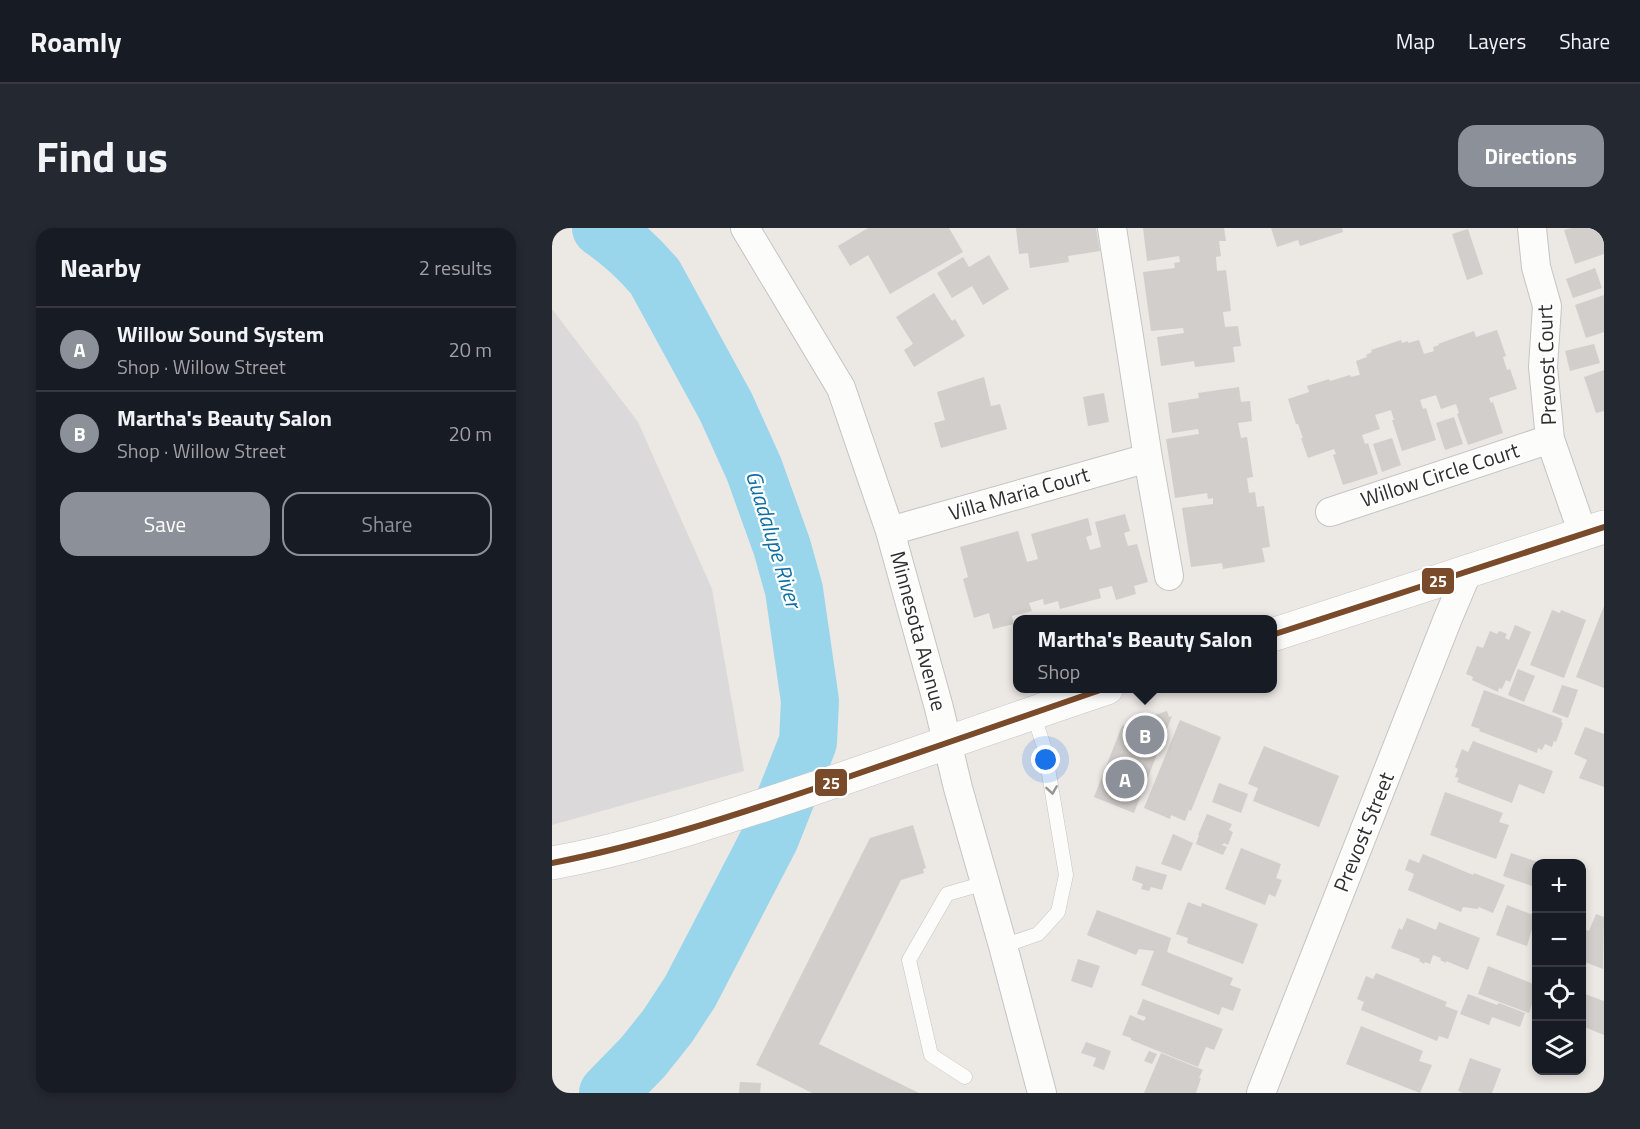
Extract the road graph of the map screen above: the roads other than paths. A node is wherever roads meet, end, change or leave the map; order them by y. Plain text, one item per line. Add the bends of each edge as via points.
1 (745, 228) edge
2 (1112, 228) edge
3 (1532, 228) edge
4 (1550, 439) junction
5 (1148, 458) junction
6 (1330, 512) dead end
7 (890, 531) junction
8 (1594, 531) edge
9 (1468, 571) junction
10 (1169, 576) dead end
11 (1277, 633) edge
12 (1092, 693) edge
13 (1033, 713) junction
14 (947, 742) junction
15 (552, 863) edge
16 (985, 883) junction
17 (1003, 946) junction
18 (965, 1077) dead end
19 (1042, 1093) edge
20 (1261, 1093) edge

1 - 7 street, Minnesota Avenue via 841,388
2 - 5 street
3 - 4 street, Prevost Court via 1536,267 1547,306 1543,367
4 - 6 street, Willow Circle Court
4 - 8 street, Prevost Court
5 - 7 street, Villa Maria Court
5 - 10 street
7 - 14 street, Minnesota Avenue
8 - 9 main road
9 - 11 main road
9 - 20 street, Prevost Street
12 - 13 main road
13 - 14 main road
13 -> 17 lane via 1045,750 1066,875 1058,912 1038,934
14 - 15 main road via 731,815
14 - 16 street, Minnesota Avenue
16 - 17 street, Minnesota Avenue
16 - 18 lane via 947,894 909,960 931,1055
17 - 19 street, Minnesota Avenue

